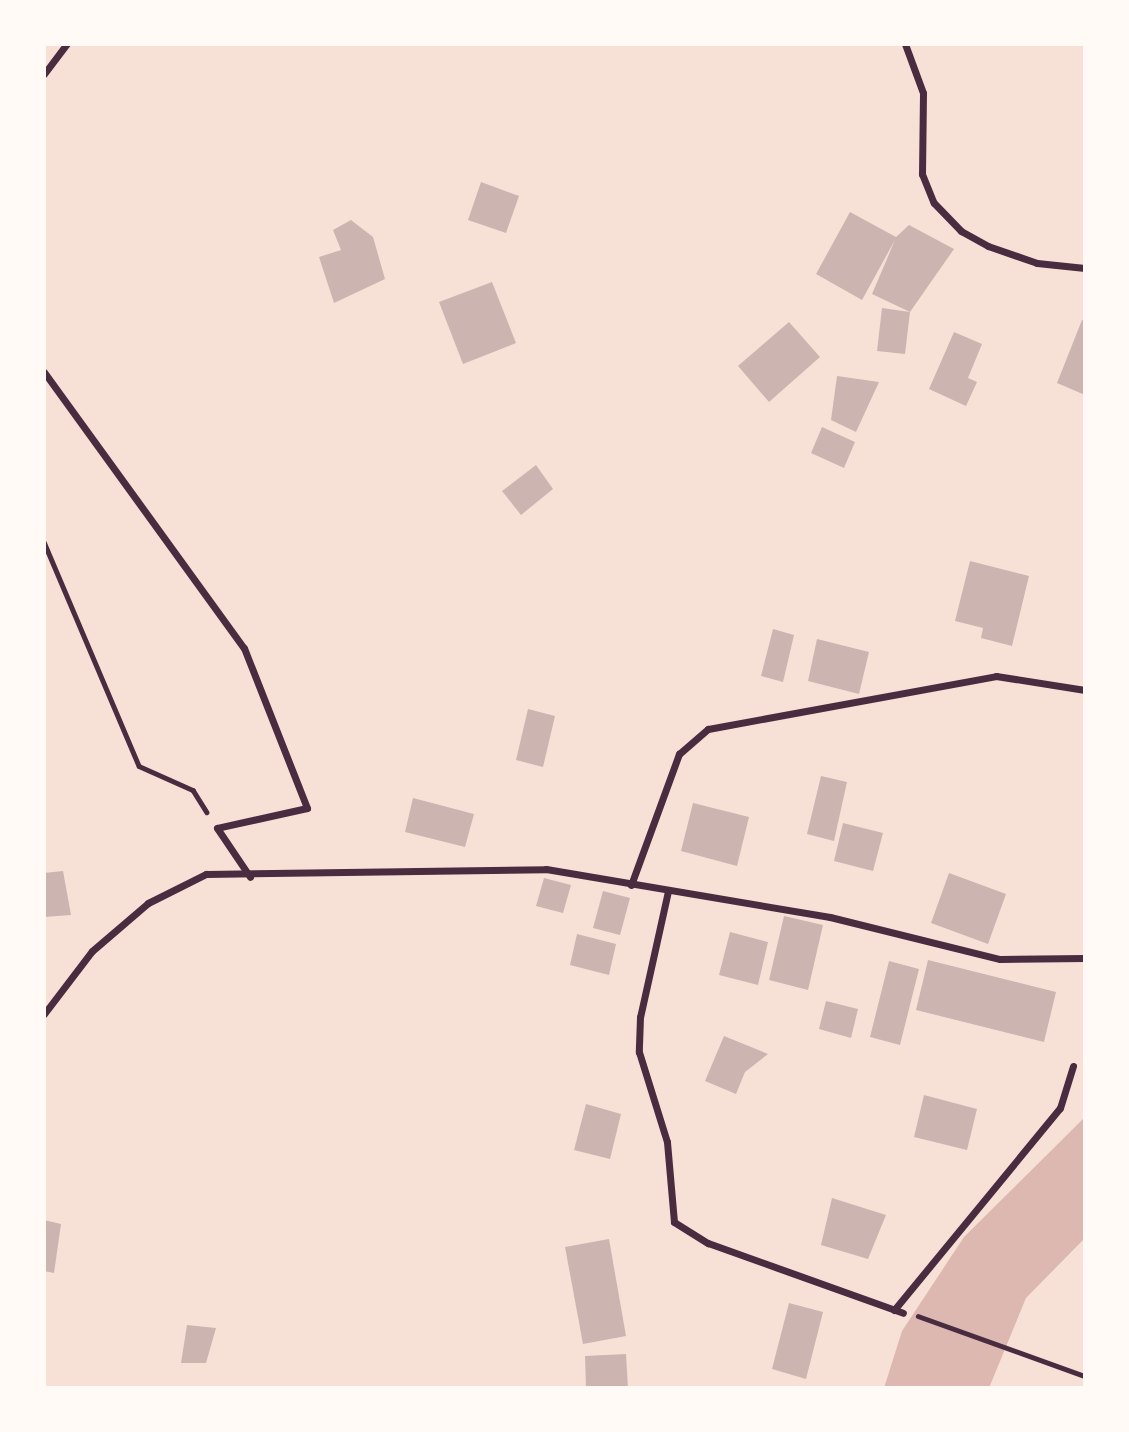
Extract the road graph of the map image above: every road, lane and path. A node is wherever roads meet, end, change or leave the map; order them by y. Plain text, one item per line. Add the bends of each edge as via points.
1 (67, 44) edge
2 (905, 44) edge
3 (44, 74) edge
4 (1085, 268) edge
5 (44, 372) edge
6 (44, 542) edge
7 (1085, 690) edge
8 (217, 828) junction
9 (250, 877) junction
10 (631, 885) junction
11 (668, 891) junction
12 (1085, 957) edge
13 (44, 1014) edge
14 (1073, 1066) dead end
15 (894, 1310) junction
16 (903, 1313) dead end
17 (923, 1318) dead end
18 (1085, 1376) edge

1 - 3 street
2 - 4 street via 923,93 922,174 934,203 988,246 1037,262
5 - 8 street via 244,648 307,808
6 - 8 path via 139,766 193,790
7 - 10 street via 996,676 708,729 679,754
8 - 9 street
9 - 10 street via 545,869
9 - 13 street via 206,874 148,903 92,951
10 - 11 street
11 - 12 street via 830,917 1000,960
11 - 15 street via 640,1017 639,1052 667,1142 674,1222 708,1243
14 - 15 street via 1060,1108
15 - 16 street
17 - 18 path

